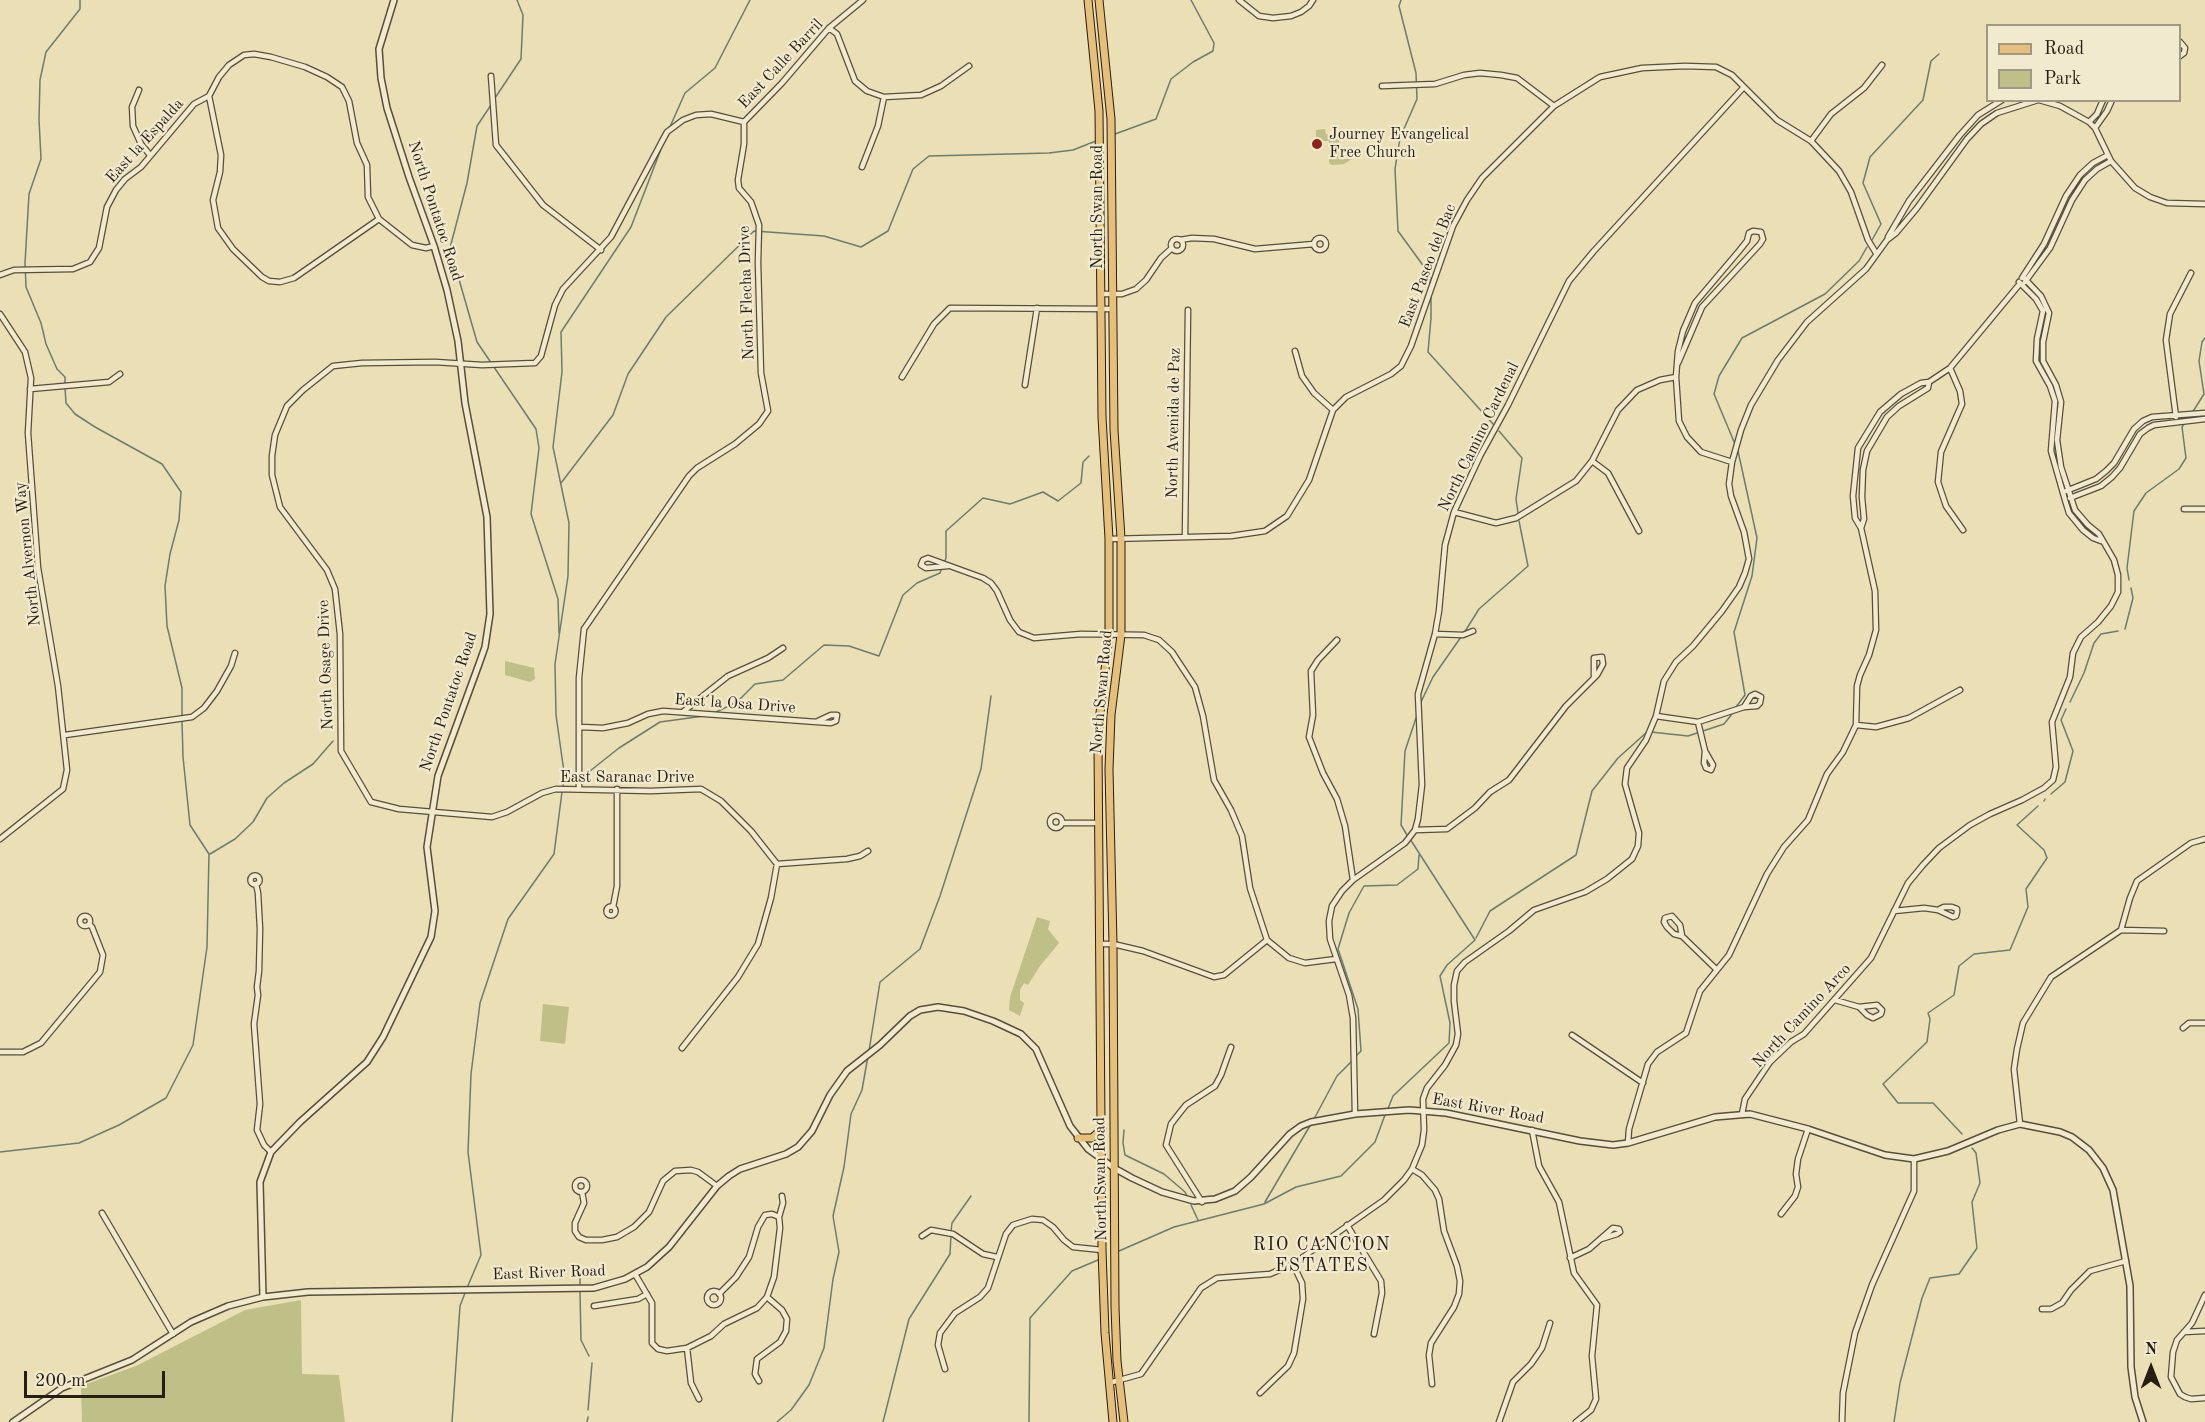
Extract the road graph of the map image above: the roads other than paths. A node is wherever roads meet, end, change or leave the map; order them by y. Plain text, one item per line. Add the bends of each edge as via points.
1 (394, 0) edge
2 (863, 0) edge
3 (1088, 0) edge
4 (1099, 0) edge
5 (1239, 0) edge
6 (1312, 0) edge
7 (829, 28) junction
8 (2181, 43) edge
9 (2181, 55) edge
10 (1882, 65) dead end
11 (969, 66) dead end
12 (490, 76) dead end
13 (1382, 86) dead end
14 (1743, 88) junction
15 (139, 90) dead end
16 (209, 96) junction
17 (884, 97) junction
18 (1993, 102) edge
19 (2033, 102) edge
20 (2046, 102) edge
21 (2102, 102) edge
22 (2111, 102) edge
23 (1554, 106) junction
24 (1997, 113) junction
25 (744, 122) junction
26 (2089, 122) junction
27 (2095, 128) junction
28 (1811, 141) junction
29 (150, 155) junction
30 (2108, 155) junction
31 (2111, 161) junction
32 (862, 166) dead end
33 (2205, 204) edge
34 (2058, 213) junction
35 (379, 219) junction
36 (2064, 219) junction
37 (1887, 240) junction
38 (1181, 242) junction
39 (1314, 244) dead end
40 (434, 246) junction
41 (1172, 248) junction
42 (600, 250) junction
43 (1876, 253) junction
44 (2191, 273) dead end
45 (0, 275) edge
46 (2025, 278) junction
47 (2020, 285) junction
48 (1101, 294) junction
49 (1112, 294) junction
50 (1037, 308) junction
51 (1101, 309) junction
52 (1112, 309) junction
53 (1188, 310) dead end
54 (0, 314) edge
55 (1295, 351) dead end
56 (461, 363) junction
57 (1678, 363) junction
58 (1950, 368) junction
59 (120, 374) dead end
60 (902, 377) dead end
61 (1676, 377) junction
62 (1929, 382) junction
63 (1025, 385) dead end
64 (30, 389) junction
65 (1333, 410) junction
66 (2205, 412) edge
67 (2176, 415) junction
68 (2205, 419) edge
69 (2177, 422) junction
70 (1592, 461) junction
71 (1732, 462) junction
72 (2065, 491) junction
73 (2068, 499) junction
74 (2184, 509) dead end
75 (2205, 509) edge
76 (1454, 512) junction
77 (1861, 528) junction
78 (1963, 530) dead end
79 (1639, 531) dead end
80 (1185, 537) junction
81 (1121, 538) junction
82 (1109, 539) junction
83 (948, 566) junction
84 (1473, 632) dead end
85 (1435, 634) junction
86 (1109, 635) junction
87 (1121, 635) junction
88 (1337, 640) dead end
89 (783, 648) dead end
90 (235, 652) dead end
91 (1594, 677) dead end
92 (1960, 690) dead end
93 (1744, 707) dead end
94 (684, 711) junction
95 (1656, 716) junction
96 (818, 721) dead end
97 (1698, 722) junction
98 (1856, 725) junction
99 (581, 727) junction
100 (64, 735) junction
101 (1705, 751) dead end
102 (579, 788) junction
103 (616, 789) junction
104 (371, 802) joint
105 (431, 813) junction
106 (1062, 822) dead end
107 (1099, 822) junction
108 (1415, 830) junction
109 (0, 839) edge
110 (2205, 839) edge
111 (868, 851) dead end
112 (777, 864) junction
113 (1353, 880) junction
114 (256, 884) dead end
115 (613, 907) dead end
116 (1938, 910) dead end
117 (1894, 911) junction
118 (89, 924) dead end
119 (2121, 930) junction
120 (2164, 931) dead end
121 (1682, 936) junction
122 (1267, 940) junction
123 (1100, 944) junction
124 (1113, 944) junction
125 (1336, 959) junction
126 (1717, 970) junction
127 (1835, 1000) junction
128 (1859, 1006) junction
129 (2205, 1023) edge
130 (2183, 1028) dead end
131 (1572, 1035) dead end
132 (1231, 1047) dead end
133 (682, 1048) dead end
134 (0, 1052) edge
135 (1643, 1083) junction
136 (1424, 1111) junction
137 (1742, 1113) junction
138 (1355, 1114) junction
139 (2020, 1124) junction
140 (1808, 1129) junction
141 (1102, 1130) junction
142 (1532, 1130) junction
143 (1078, 1138) junction
144 (1628, 1143) junction
145 (271, 1152) junction
146 (1914, 1159) junction
147 (1102, 1160) junction
148 (1114, 1168) junction
149 (1412, 1169) junction
150 (717, 1186) junction
151 (582, 1192) dead end
152 (782, 1196) dead end
153 (1202, 1202) junction
154 (102, 1213) dead end
155 (1781, 1214) dead end
156 (779, 1217) junction
157 (1347, 1225) junction
158 (922, 1236) dead end
159 (1601, 1239) dead end
160 (1102, 1250) junction
161 (998, 1257) junction
162 (1570, 1258) junction
163 (2126, 1261) junction
164 (1293, 1264) junction
165 (635, 1274) junction
166 (647, 1294) junction
167 (719, 1294) dead end
168 (2205, 1295) edge
169 (263, 1297) junction
170 (767, 1297) junction
171 (594, 1306) dead end
172 (2042, 1309) dead end
173 (1550, 1323) dead end
174 (2205, 1331) edge
175 (2184, 1332) junction
176 (173, 1334) junction
177 (1374, 1334) dead end
178 (687, 1348) junction
179 (945, 1369) dead end
180 (759, 1381) dead end
181 (1120, 1382) junction
182 (1108, 1383) junction
183 (1432, 1384) dead end
184 (1260, 1394) dead end
185 (2205, 1398) edge
186 (699, 1399) dead end
187 (13, 1422) edge
188 (1113, 1422) edge
189 (1124, 1422) edge
190 (1499, 1422) edge
191 (1576, 1422) edge
192 (1842, 1422) edge
193 (2143, 1422) edge

1 - 40 street, North Pontatoc Road via 379,48 381,78 387,108
2 - 7 street, East Calle Barril
3 - 48 main road, North Swan Road via 1100,111
4 - 49 main road, North Swan Road via 1111,119
5 - 6 street via 1259,16 1273,18 1300,12
7 - 17 street via 837,34 855,81
7 - 25 street, East Calle Barril
8 - 9 street via 2185,48
10 - 28 street via 1864,88 1831,114
11 - 17 street via 921,95
12 - 42 street via 496,145 543,205
13 - 23 street via 1435,84 1480,73 1502,75 1516,78
14 - 23 street, East Paseo del Bac via 1732,75 1716,68 1642,68 1600,77
14 - 28 street, East Paseo del Bac via 1777,120
14 - 76 street, North Camino Cardenal via 1569,281
15 - 29 street via 132,107 132,121
16 - 29 street, East la Espalda via 194,104
16 - 35 street, East la Espalda via 229,65 244,55 254,54 305,67 342,87 367,165 368,197
16 - 35 street via 221,155 213,200 218,228 262,277 280,282 294,278
17 - 32 street via 878,126
18 - 24 street
18 - 37 street via 1960,135 1909,201
19 - 24 street
20 - 26 street
21 - 26 street
22 - 27 street
23 - 65 street, East Paseo del Bac via 1482,178 1467,200 1453,226 1401,366 1346,397
24 - 37 street via 1967,139 1917,208
25 - 42 street via 711,114 696,115 669,129 621,221
25 - 99 street, North Flecha Drive via 738,180 759,225 761,373 767,414 735,444 689,476 584,629
26 - 27 street
27 - 30 street
28 - 43 street, East Paseo del Bac via 1839,171
29 - 45 street, East la Espalda via 116,190 107,207 99,248 90,262 73,269 14,270
30 - 31 street
30 - 34 street via 2080,175
31 - 33 street via 2135,188 2150,197 2167,203
31 - 36 street via 2085,180
34 - 36 street
34 - 46 street
35 - 40 street, East la Espalda via 412,245
36 - 46 street via 2050,248
37 - 43 street
38 - 39 street via 1202,239 1255,249
38 - 41 street via 1173,241
38 - 41 street via 1179,251
40 - 56 street, North Pontatoc Road
41 - 49 street via 1136,289
42 - 56 street via 563,289 542,356 535,363
43 - 71 street via 1866,268 1807,322 1778,360 1751,405
44 - 67 street via 2170,314 2166,340
46 - 47 street
46 - 72 street, North Camino Arco via 2041,296 2049,313 2043,361 2061,402 2057,452
47 - 58 street
47 - 72 street, North Camino Arco via 2043,311 2036,361 2055,401 2051,451
48 - 49 street
48 - 51 main road, North Swan Road
49 - 52 main road, North Swan Road
50 - 51 street
50 - 60 street via 950,308 934,324
50 - 63 street
51 - 52 street
51 - 82 main road, North Swan Road
52 - 81 main road, North Swan Road
53 - 80 street, North Avenida de Paz
54 - 64 street, North Alvernon Way via 25,352
55 - 65 street via 1302,376
56 - 104 street, North Osage Drive via 333,366 287,406 275,435 272,475 280,507 327,570 335,589 340,634 341,751
56 - 105 street, North Pontatoc Road via 487,517 490,614 485,647 443,758
57 - 57 street via 1702,307 1760,244 1763,239 1758,230 1749,233 1747,241 1695,303 1683,331
57 - 61 street
58 - 62 street
58 - 78 street via 1962,404 1941,452 1938,483 1946,506
59 - 64 street via 109,382
61 - 70 street via 1638,390 1618,410
61 - 71 street via 1679,421 1687,437 1701,452
62 - 77 street via 1928,388 1887,417 1867,451
62 - 77 street via 1893,400 1880,412 1858,448 1853,496 1855,518
64 - 100 street, North Alvernon Way via 28,433 38,568
65 - 80 street via 1309,480 1287,516 1265,531
66 - 67 street
67 - 69 street
67 - 72 street via 2143,421 2106,471
68 - 69 street
69 - 73 street via 2148,428 2112,477
70 - 76 street via 1576,482 1516,518 1496,523
70 - 79 street via 1608,473
71 - 95 street via 1731,496 1749,559 1745,573 1722,611 1664,681
72 - 73 street, North Camino Arco
73 - 117 street, North Camino Arco via 2069,513 2083,530 2101,541 2114,560 2118,592 2098,622 2081,637 2073,653 2070,677 2052,722 2056,767 2053,780 1973,823 1939,848 1908,883
74 - 75 street
76 - 85 street, North Camino Cardenal via 1445,545
77 - 98 street via 1875,591 1876,630 1856,694
80 - 81 street
81 - 82 street
81 - 87 main road, North Swan Road
82 - 86 main road, North Swan Road
83 - 83 street via 926,568 921,565 928,558
83 - 86 street via 991,583 1018,632 1034,638
84 - 85 street
85 - 108 street, North Camino Cardenal via 1417,697 1422,785
86 - 87 street
86 - 107 main road, North Swan Road via 1099,726
87 - 122 street via 1144,635 1159,640 1172,652 1195,687 1214,780 1242,836 1250,888
87 - 124 main road, North Swan Road via 1109,769
88 - 113 street via 1311,671 1310,737 1337,799
89 - 94 street via 728,676
90 - 100 street via 210,700 192,717
91 - 108 street via 1566,706 1509,780 1447,829
92 - 98 street via 1909,718 1875,727
93 - 97 street
94 - 96 street, East la Osa Drive
94 - 99 street, East la Osa Drive via 656,713 603,728
95 - 97 street
95 - 136 street via 1627,768 1625,784 1639,833 1632,859 1585,892 1534,910 1457,970 1456,1044 1427,1088
97 - 101 street
98 - 126 street via 1827,774 1808,820 1767,874 1730,956
99 - 102 street, North Flecha Drive
100 - 109 street, North Alvernon Way via 67,770 63,789
102 - 103 street, East Saranac Drive
102 - 105 street, East Saranac Drive via 542,793 492,817
103 - 112 street, East Saranac Drive via 701,789 721,801
103 - 115 street via 617,886
104 - 105 street, East Saranac Drive
105 - 145 street, North Pontatoc Road via 427,847 435,915 426,951 367,1062
106 - 107 street
107 - 123 main road, North Swan Road
108 - 113 street via 1394,853
110 - 119 street via 2191,843 2138,881
111 - 112 street via 847,859
112 - 133 street via 758,944 738,977
113 - 125 street via 1332,906 1330,939
114 - 145 street via 260,929 254,1024 260,1104 257,1130
116 - 117 street
117 - 127 street, North Camino Arco via 1871,958
118 - 134 street via 103,955 100,972 41,1043 23,1052
119 - 120 street
119 - 139 street via 2051,977 2023,1023 2014,1069
121 - 121 street via 1672,916 1665,918 1667,927
121 - 126 street
122 - 124 street via 1224,975 1214,977
122 - 125 street via 1289,958 1305,963
123 - 124 street
123 - 141 main road, North Swan Road
124 - 148 main road, North Swan Road
125 - 138 street via 1353,1018
126 - 135 street via 1700,992 1686,1033 1657,1052 1648,1064
127 - 128 street
127 - 137 street, North Camino Arco via 1804,1034 1770,1062 1745,1100
128 - 128 street via 1873,1018 1881,1014 1880,1006
129 - 130 street via 2187,1023
131 - 135 street
132 - 153 street via 1215,1086 1186,1105 1171,1125 1166,1146
135 - 144 street
136 - 138 street, East River Road
136 - 142 street, East River Road
136 - 149 street via 1424,1137
137 - 140 street, East River Road
137 - 144 street, East River Road
138 - 153 street, East River Road via 1301,1126 1235,1191
139 - 146 street, East River Road via 1948,1151
139 - 163 street, East River Road via 2050,1128 2072,1137 2097,1160 2113,1190
140 - 146 street, East River Road via 1885,1155
140 - 155 street via 1798,1159 1798,1187
141 - 143 main road via 1092,1138
141 - 147 main road, North Swan Road
142 - 144 street, East River Road via 1596,1144
142 - 162 street via 1539,1166 1559,1202
143 - 147 street, East River Road
143 - 150 street, East River Road via 1029,1041 993,1021 955,1009 931,1007 910,1016 847,1071 812,1131 798,1147 740,1169
145 - 169 street, North Pontatoc Road via 260,1182
146 - 192 street via 1914,1191 1855,1333 1843,1393
147 - 148 street, East River Road
147 - 160 main road, North Swan Road
148 - 153 street, East River Road via 1162,1192
148 - 181 main road, North Swan Road
149 - 157 street via 1392,1194
149 - 183 street via 1422,1175 1439,1199 1444,1231 1460,1281 1454,1307 1431,1343
150 - 151 street via 698,1172 675,1171 663,1181 649,1212 634,1227 602,1240 586,1240 575,1231 584,1203
150 - 165 street, East River Road via 669,1247
152 - 156 street
154 - 176 street
156 - 167 street via 765,1215 749,1257
156 - 170 street via 774,1277
157 - 164 street
157 - 177 street via 1381,1281
158 - 161 street via 931,1230 953,1234 983,1254
159 - 162 street
160 - 161 street via 1073,1247 1043,1220 1032,1219 1013,1225
160 - 182 main road, North Swan Road
161 - 179 street via 988,1288 955,1313 940,1333 938,1345
162 - 191 street via 1574,1273 1598,1311 1592,1356 1596,1399 1591,1410
163 - 172 street via 2091,1271 2062,1304
163 - 193 street, East River Road via 2131,1367
164 - 181 street via 1270,1274 1217,1278 1200,1288 1141,1374
164 - 184 street via 1302,1283 1303,1299 1294,1353 1288,1366
165 - 166 street
165 - 169 street, East River Road via 594,1288 308,1292
166 - 171 street
166 - 178 street via 654,1314 652,1343 667,1351
168 - 175 street
169 - 176 street, East River Road via 228,1306
170 - 178 street via 757,1308
170 - 180 street via 782,1310 787,1319 786,1331 780,1342 757,1359 755,1374
173 - 190 street via 1542,1348 1514,1382
174 - 175 street
175 - 185 street via 2173,1352 2171,1377 2184,1397
176 - 187 street, East River Road via 132,1360 62,1388
178 - 186 street via 692,1383
181 - 182 street
181 - 189 main road, North Swan Road
182 - 188 main road, North Swan Road

